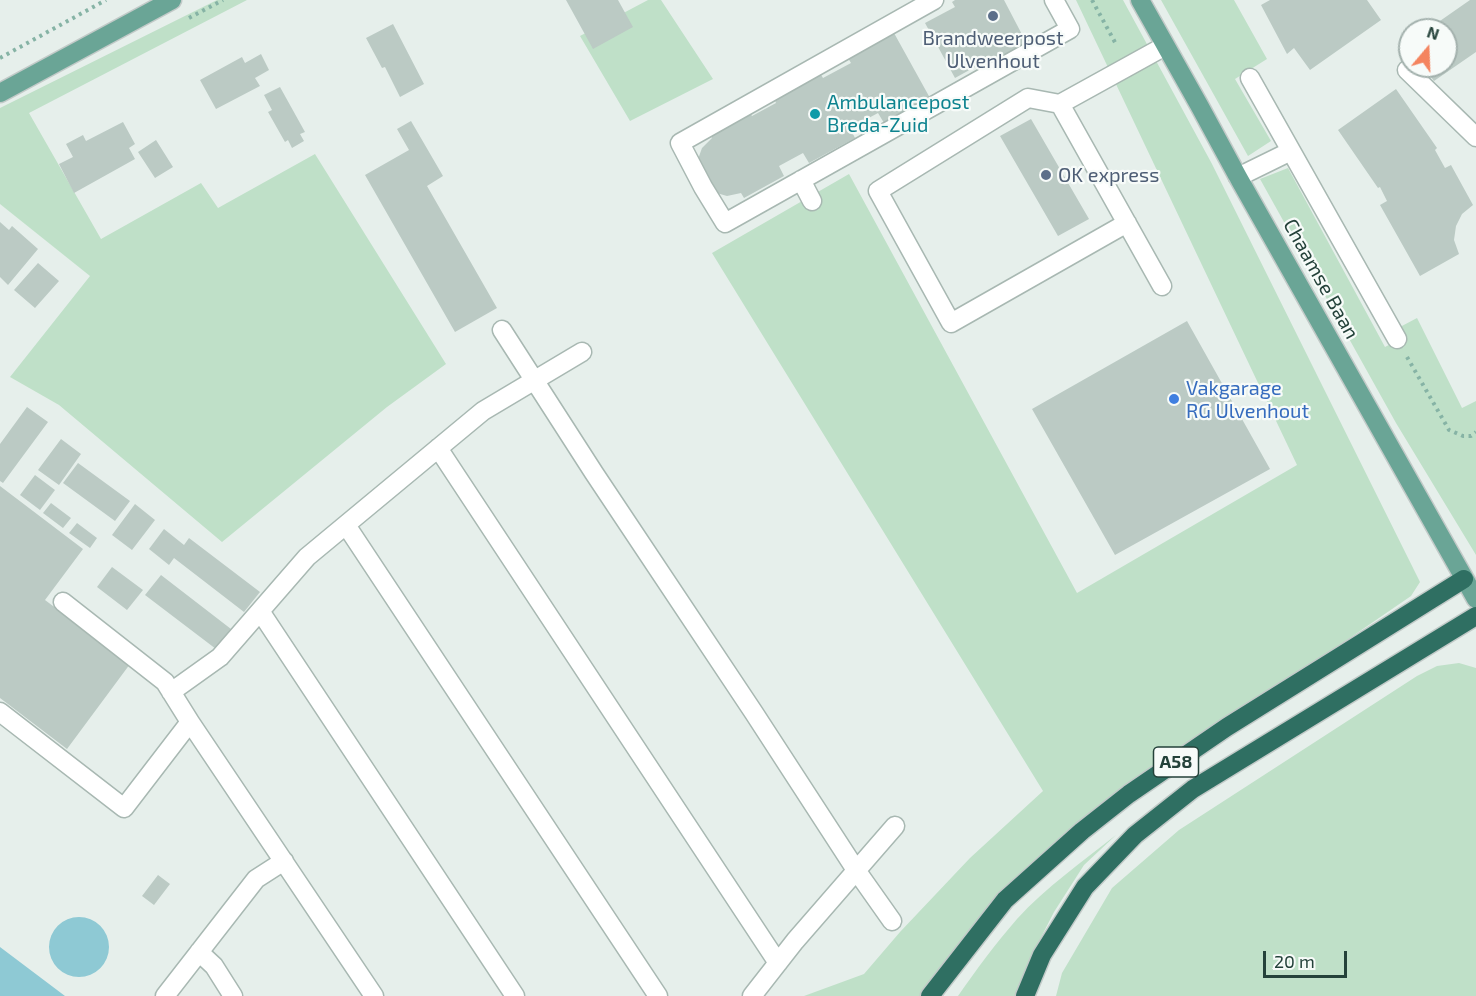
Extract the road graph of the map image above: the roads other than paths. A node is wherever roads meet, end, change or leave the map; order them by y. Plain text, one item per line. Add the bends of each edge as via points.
1 (172, 0) edge
2 (934, 0) edge
3 (1054, 0) edge
4 (1140, 0) edge
5 (1165, 46) junction
6 (1250, 78) dead end
7 (1415, 78) edge
8 (0, 93) edge
9 (1060, 104) junction
10 (1476, 137) edge
11 (1291, 151) junction
12 (1238, 177) junction
13 (801, 180) junction
14 (812, 201) dead end
15 (1127, 223) junction
16 (1162, 286) dead end
17 (502, 330) dead end
18 (1397, 339) road end
19 (582, 352) dead end
20 (534, 380) junction
21 (438, 448) junction
22 (346, 525) junction
23 (1464, 579) junction
24 (1476, 599) edge
25 (63, 602) dead end
26 (260, 611) junction
27 (1476, 616) edge
28 (171, 692) junction
29 (0, 712) edge
30 (190, 722) junction
31 (895, 826) dead end
32 (284, 861) junction
33 (856, 870) junction
34 (892, 921) dead end
35 (199, 952) junction
36 (778, 963) junction
37 (165, 996) edge
38 (233, 996) edge
39 (374, 996) edge
40 (515, 996) edge
41 (658, 996) edge
42 (752, 996) edge
43 (930, 996) edge
44 (1025, 996) edge

1 - 8 main road
2 - 13 lane via 680,143 725,223
3 - 13 lane via 1070,29
4 - 5 main road, Chaamse Baan
5 - 9 lane
5 - 12 main road, Chaamse Baan
6 - 11 lane
7 - 10 lane
9 - 15 lane
9 - 15 lane via 1028,98 878,191 945,312 951,322
11 - 12 lane
11 - 18 lane
12 - 23 main road, Chaamse Baan
13 - 14 lane
15 - 16 lane
17 - 20 lane
19 - 20 lane
20 - 21 lane via 483,411
20 - 33 lane
21 - 22 lane
21 - 36 lane
22 - 26 lane via 307,557
22 - 41 lane
23 - 24 main road, Chaamse Baan
23 - 43 highway, A58 via 1227,727 1129,794 1005,900
25 - 28 lane via 165,682
26 - 28 lane via 220,657
26 - 40 lane
27 - 44 highway, A58 via 1193,789 1135,835 1085,887 1042,955
28 - 30 lane
29 - 30 lane via 124,808
30 - 32 lane
31 - 33 lane
32 - 35 lane via 256,879
32 - 39 lane
33 - 34 lane
33 - 36 lane
35 - 37 lane
35 - 38 lane
36 - 42 lane

